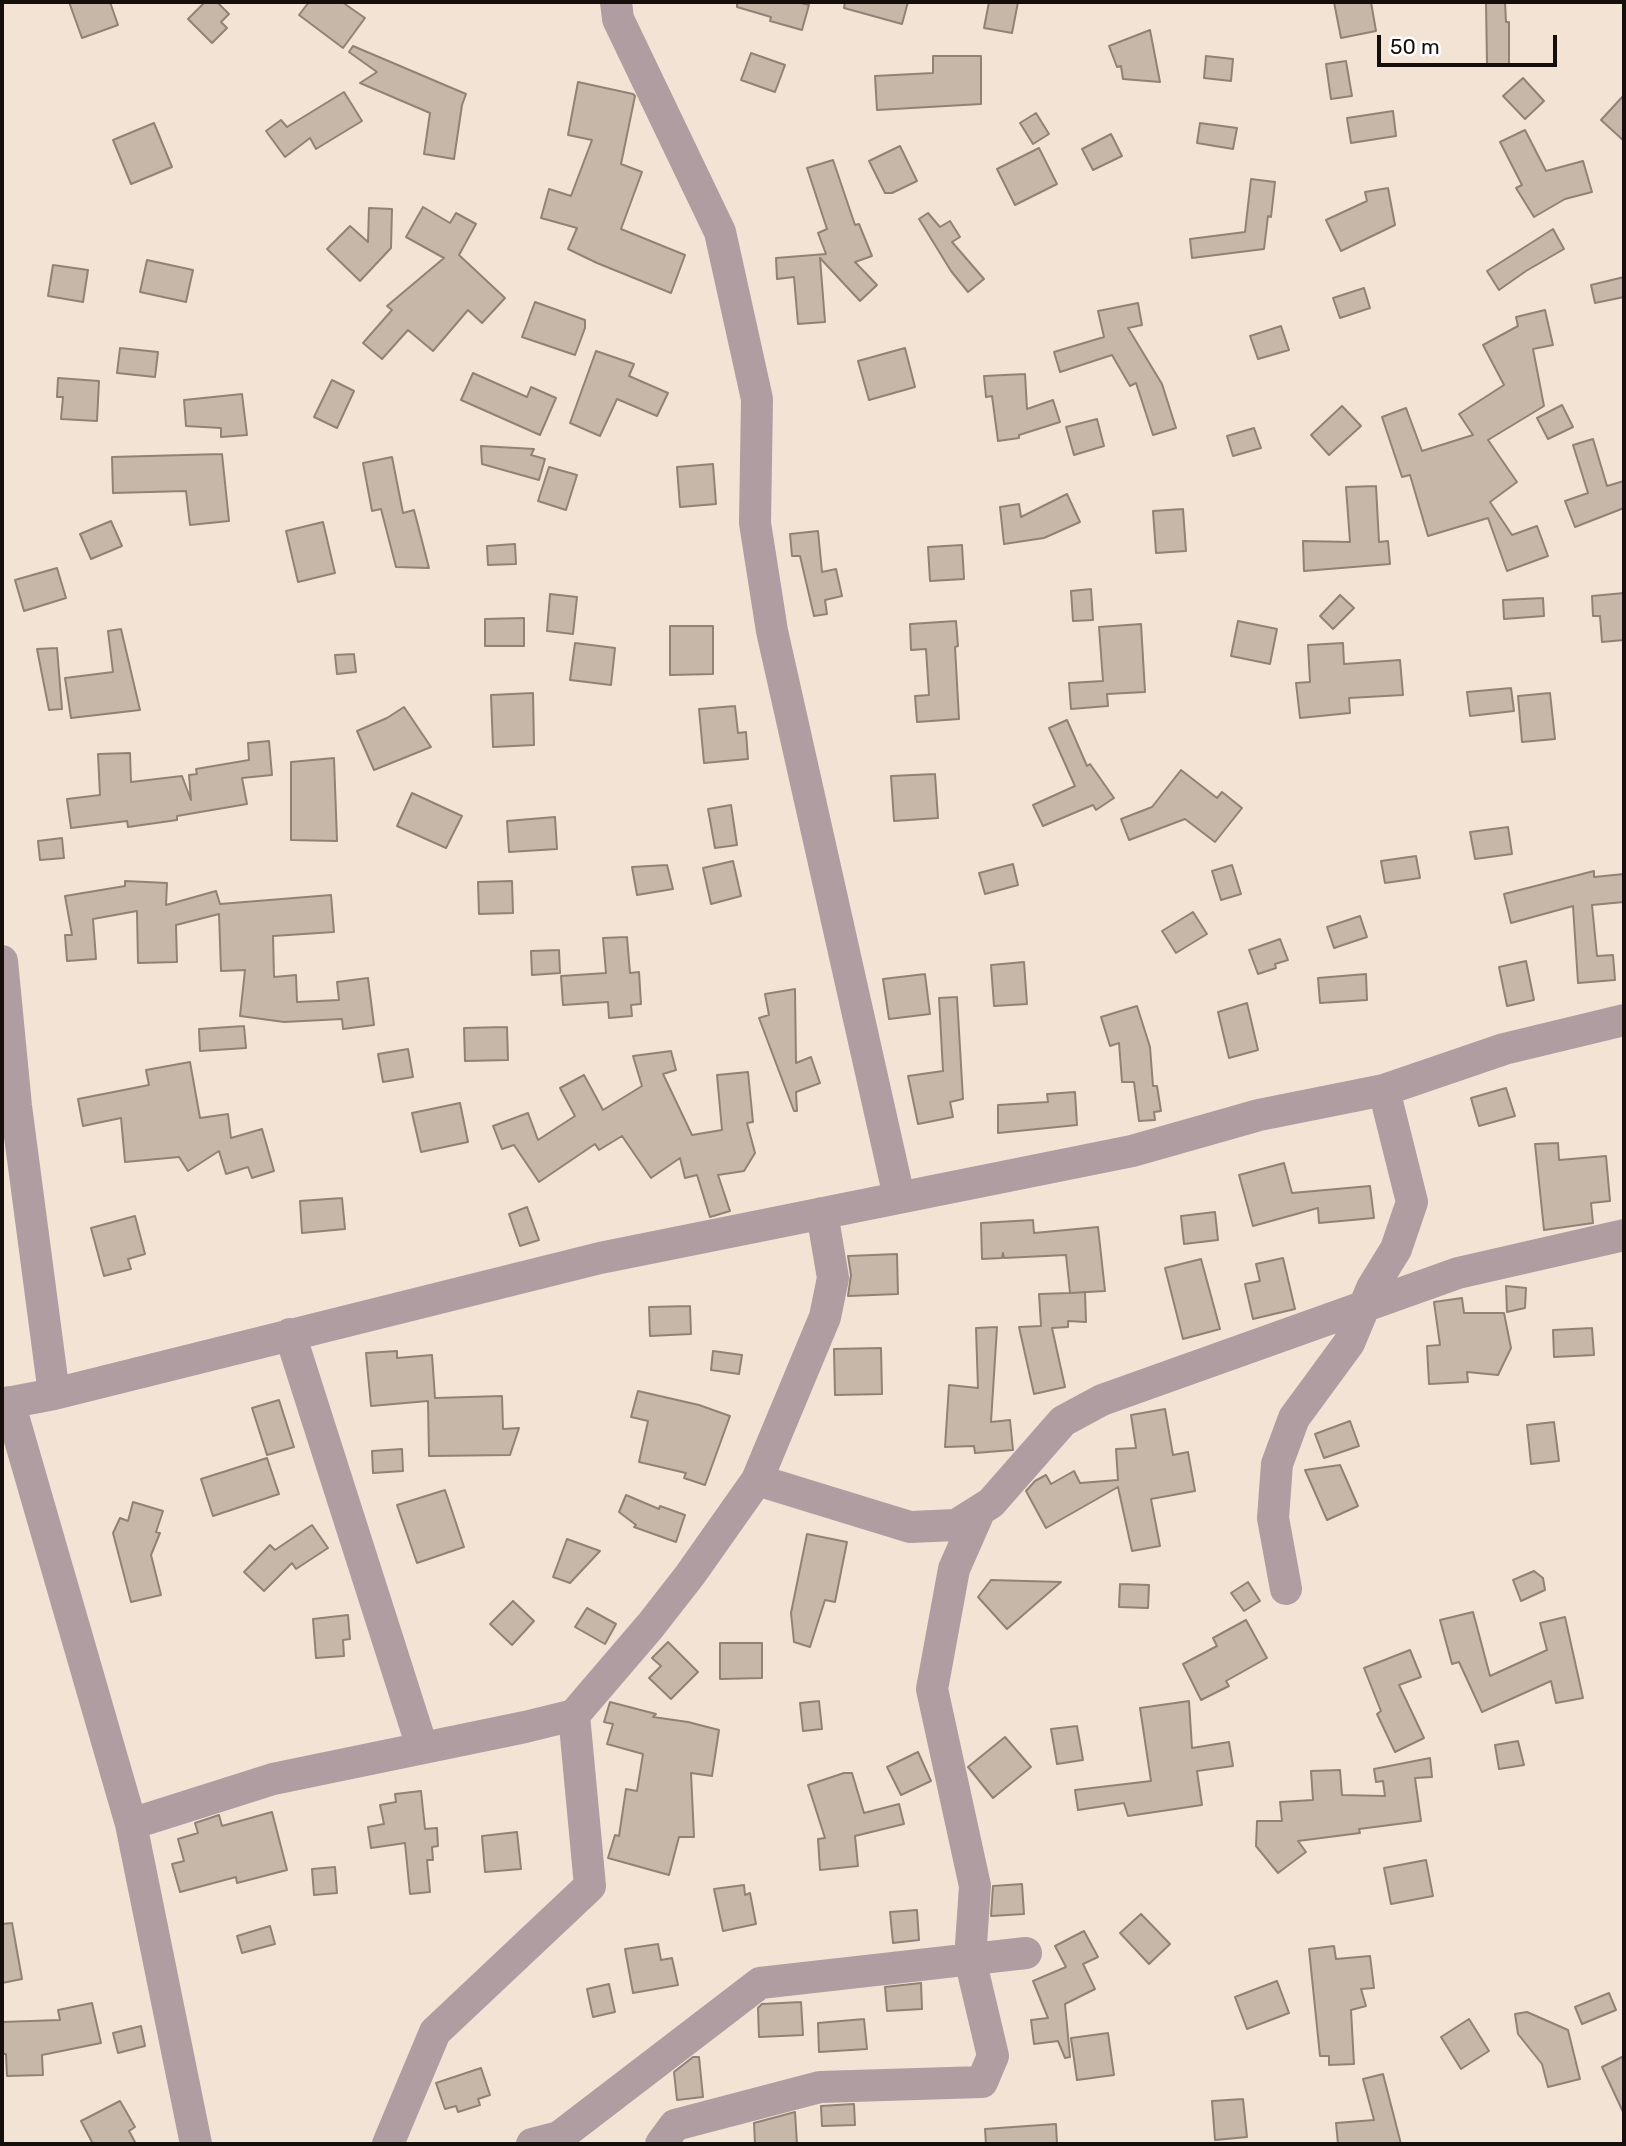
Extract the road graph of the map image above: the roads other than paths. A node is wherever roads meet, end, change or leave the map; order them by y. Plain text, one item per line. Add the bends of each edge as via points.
1 (616, 2) edge
2 (2, 961) edge
3 (1624, 1020) edge
4 (1384, 1090) junction
5 (899, 1197) junction
6 (822, 1213) junction
7 (1624, 1235) edge
8 (1365, 1306) junction
9 (290, 1334) junction
10 (54, 1394) junction
11 (6, 1403) edge
12 (757, 1480) junction
13 (980, 1510) junction
14 (1286, 1589) dead end
15 (574, 1715) junction
16 (422, 1747) junction
17 (131, 1824) junction
18 (1026, 1953) dead end
19 (970, 1959) junction
20 (196, 2144) edge
21 (388, 2144) edge
22 (532, 2144) edge
23 (661, 2144) edge

1 - 5 street via 618,19 720,232 757,399 755,523 772,631
2 - 10 street
3 - 4 street via 1504,1049
4 - 5 street via 1259,1115 1132,1150
4 - 8 street via 1412,1202 1396,1249
5 - 6 street
6 - 9 street via 600,1258
6 - 12 street via 833,1278 825,1317
7 - 8 street via 1458,1273
8 - 13 street via 1102,1400 1063,1421
8 - 14 street via 1349,1343 1294,1418 1277,1464 1273,1518
9 - 10 street
9 - 16 street
10 - 11 street
11 - 17 street
12 - 13 street via 910,1527 956,1525
12 - 15 street via 675,1595
13 - 19 street via 954,1569 932,1689 975,1886
15 - 16 street
15 - 21 street via 590,1886 435,2032
16 - 17 street via 273,1779
17 - 20 street
18 - 19 street
19 - 22 street via 760,1983 559,2137
19 - 23 street via 993,2056 982,2082 820,2087 675,2125

